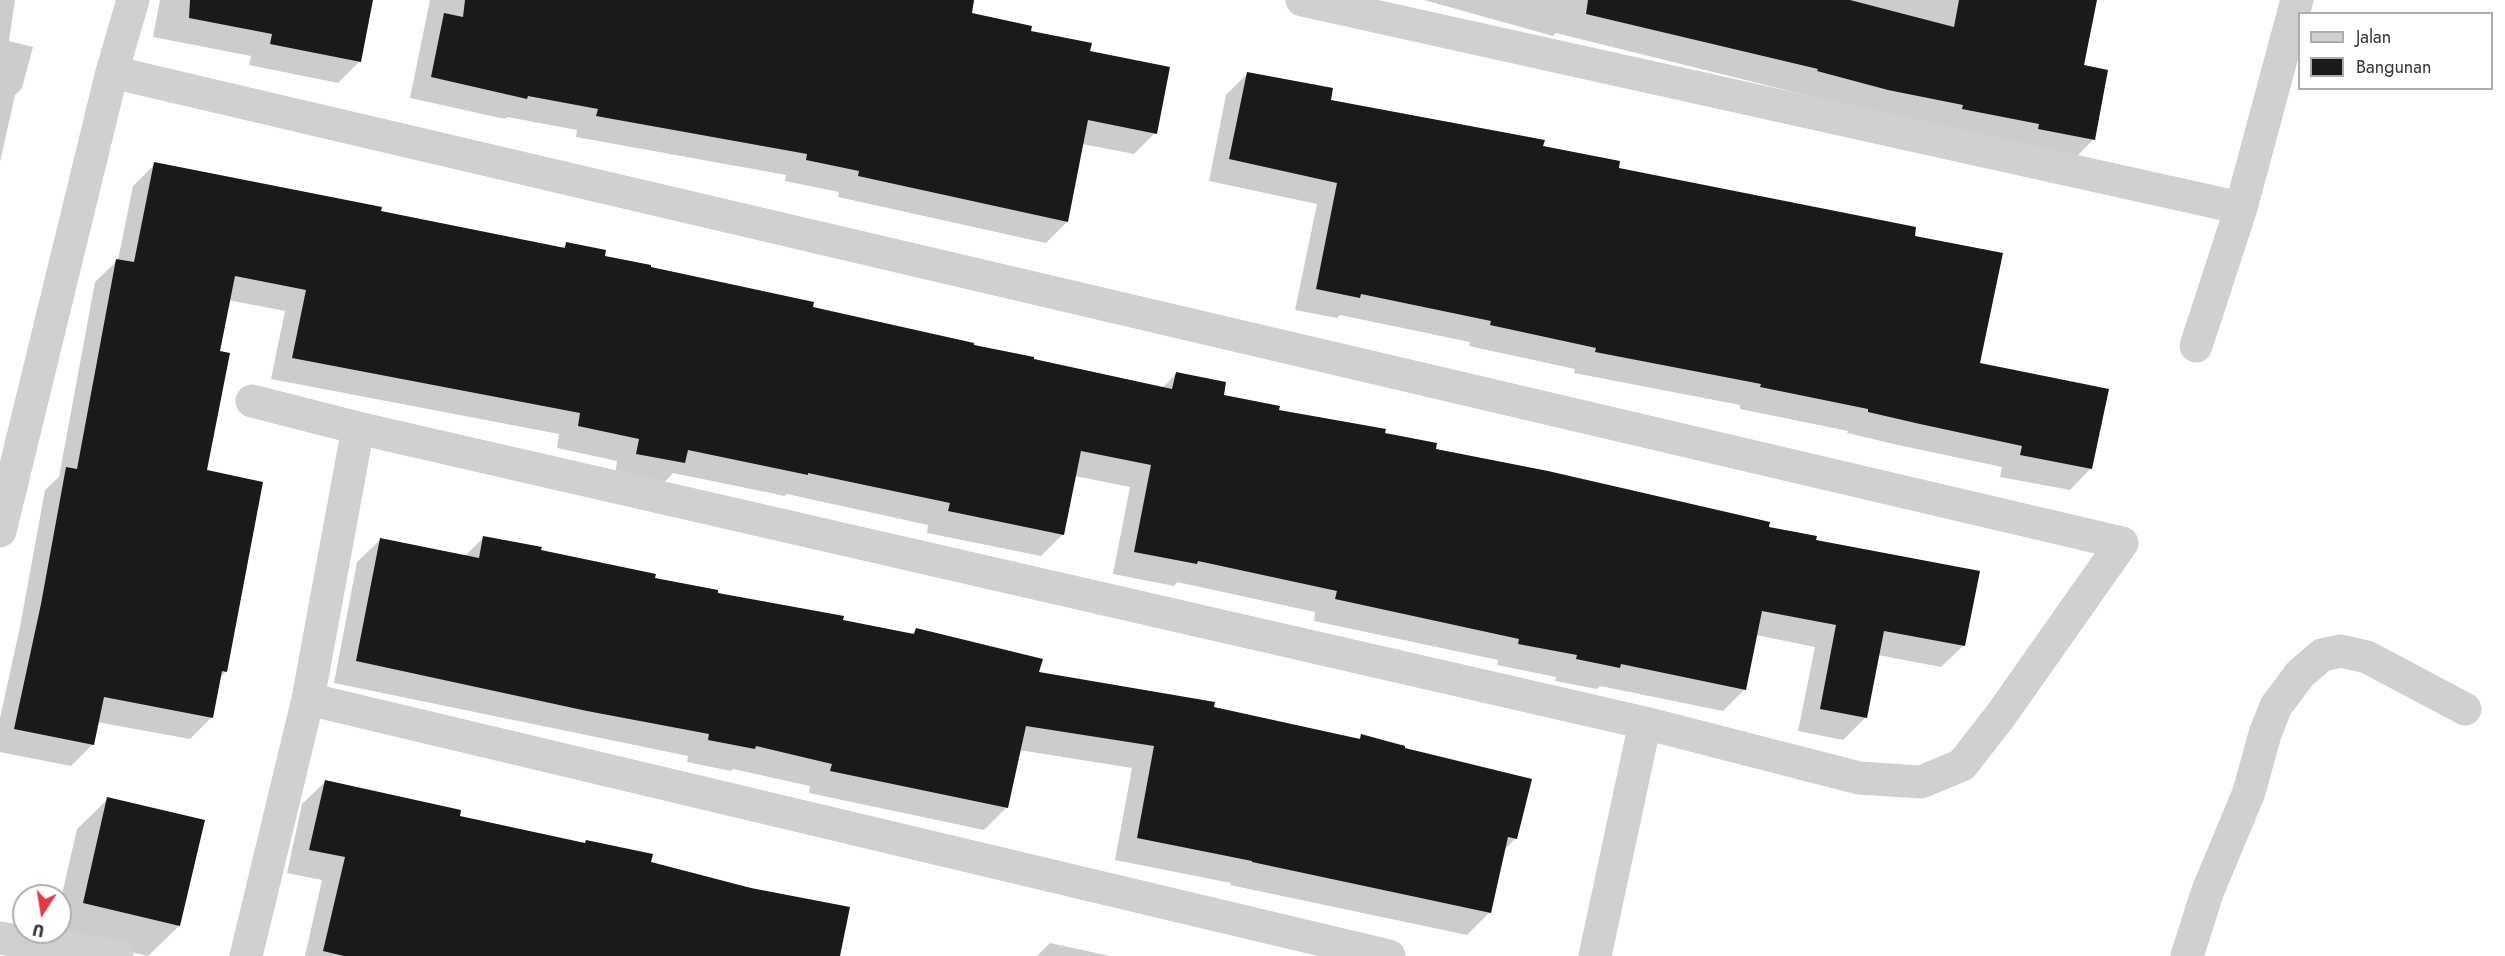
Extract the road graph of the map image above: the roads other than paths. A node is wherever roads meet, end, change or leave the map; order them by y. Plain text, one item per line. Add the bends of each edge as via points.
1 (133, 0) edge
2 (1302, 0) edge
3 (2297, 0) edge
4 (112, 72) junction
5 (2241, 208) junction
6 (2196, 346) dead end
7 (252, 401) dead end
8 (358, 428) junction
9 (0, 531) edge
10 (308, 699) junction
11 (2465, 709) dead end
12 (1645, 723) junction
13 (0, 938) edge
14 (117, 956) edge
15 (246, 956) edge
16 (1389, 956) edge
17 (1594, 956) edge
18 (2187, 956) edge

1 - 4 street
2 - 5 street
3 - 5 street
4 - 9 street
4 - 12 street via 2122,543 1962,765 1921,782 1859,778
5 - 6 street
7 - 8 street
8 - 10 street
8 - 12 street
10 - 15 street
10 - 16 street
11 - 18 street via 2367,657 2341,651 2322,655 2276,706 2249,792 2207,893
12 - 17 street
13 - 14 street

